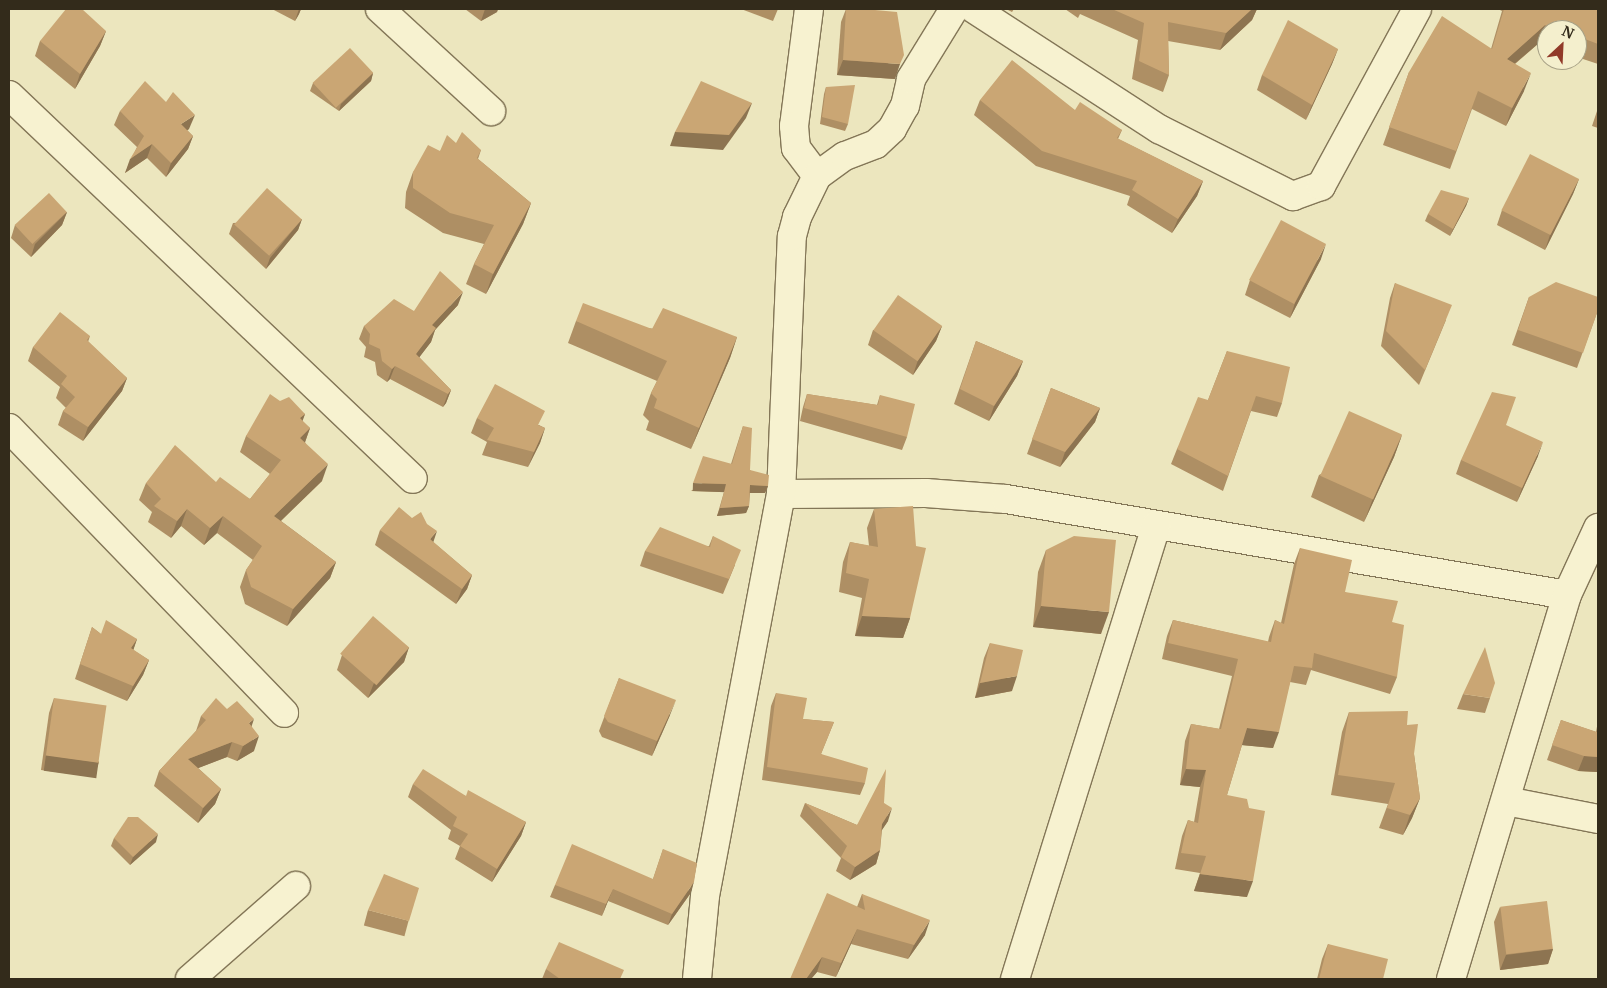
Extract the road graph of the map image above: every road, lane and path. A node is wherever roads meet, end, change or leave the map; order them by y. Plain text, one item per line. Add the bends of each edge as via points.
1 (380, 9) edge
2 (809, 9) edge
3 (954, 9) edge
4 (974, 9) edge
5 (1417, 9) edge
6 (9, 95) edge
7 (491, 111) dead end
8 (817, 176) junction
9 (9, 428) edge
10 (413, 479) dead end
11 (780, 494) junction
12 (1156, 525) junction
13 (1598, 528) edge
14 (1568, 595) junction
15 (284, 713) dead end
16 (1506, 800) junction
17 (1598, 819) edge
18 (296, 886) dead end
19 (190, 979) edge
20 (697, 979) edge
21 (1015, 979) edge
22 (1451, 979) edge

1 - 7 street
2 - 8 street via 794,126 796,148
3 - 8 street via 911,79 904,106 892,129 876,144 845,156
4 - 5 street via 1158,129 1293,196 1321,186
6 - 10 street
8 - 11 street via 802,202 792,236
9 - 15 street
11 - 12 street via 926,493 1006,499
11 - 20 street via 705,896
12 - 14 street
12 - 21 street
13 - 14 street
14 - 16 street
16 - 17 street
16 - 22 street
18 - 19 street

